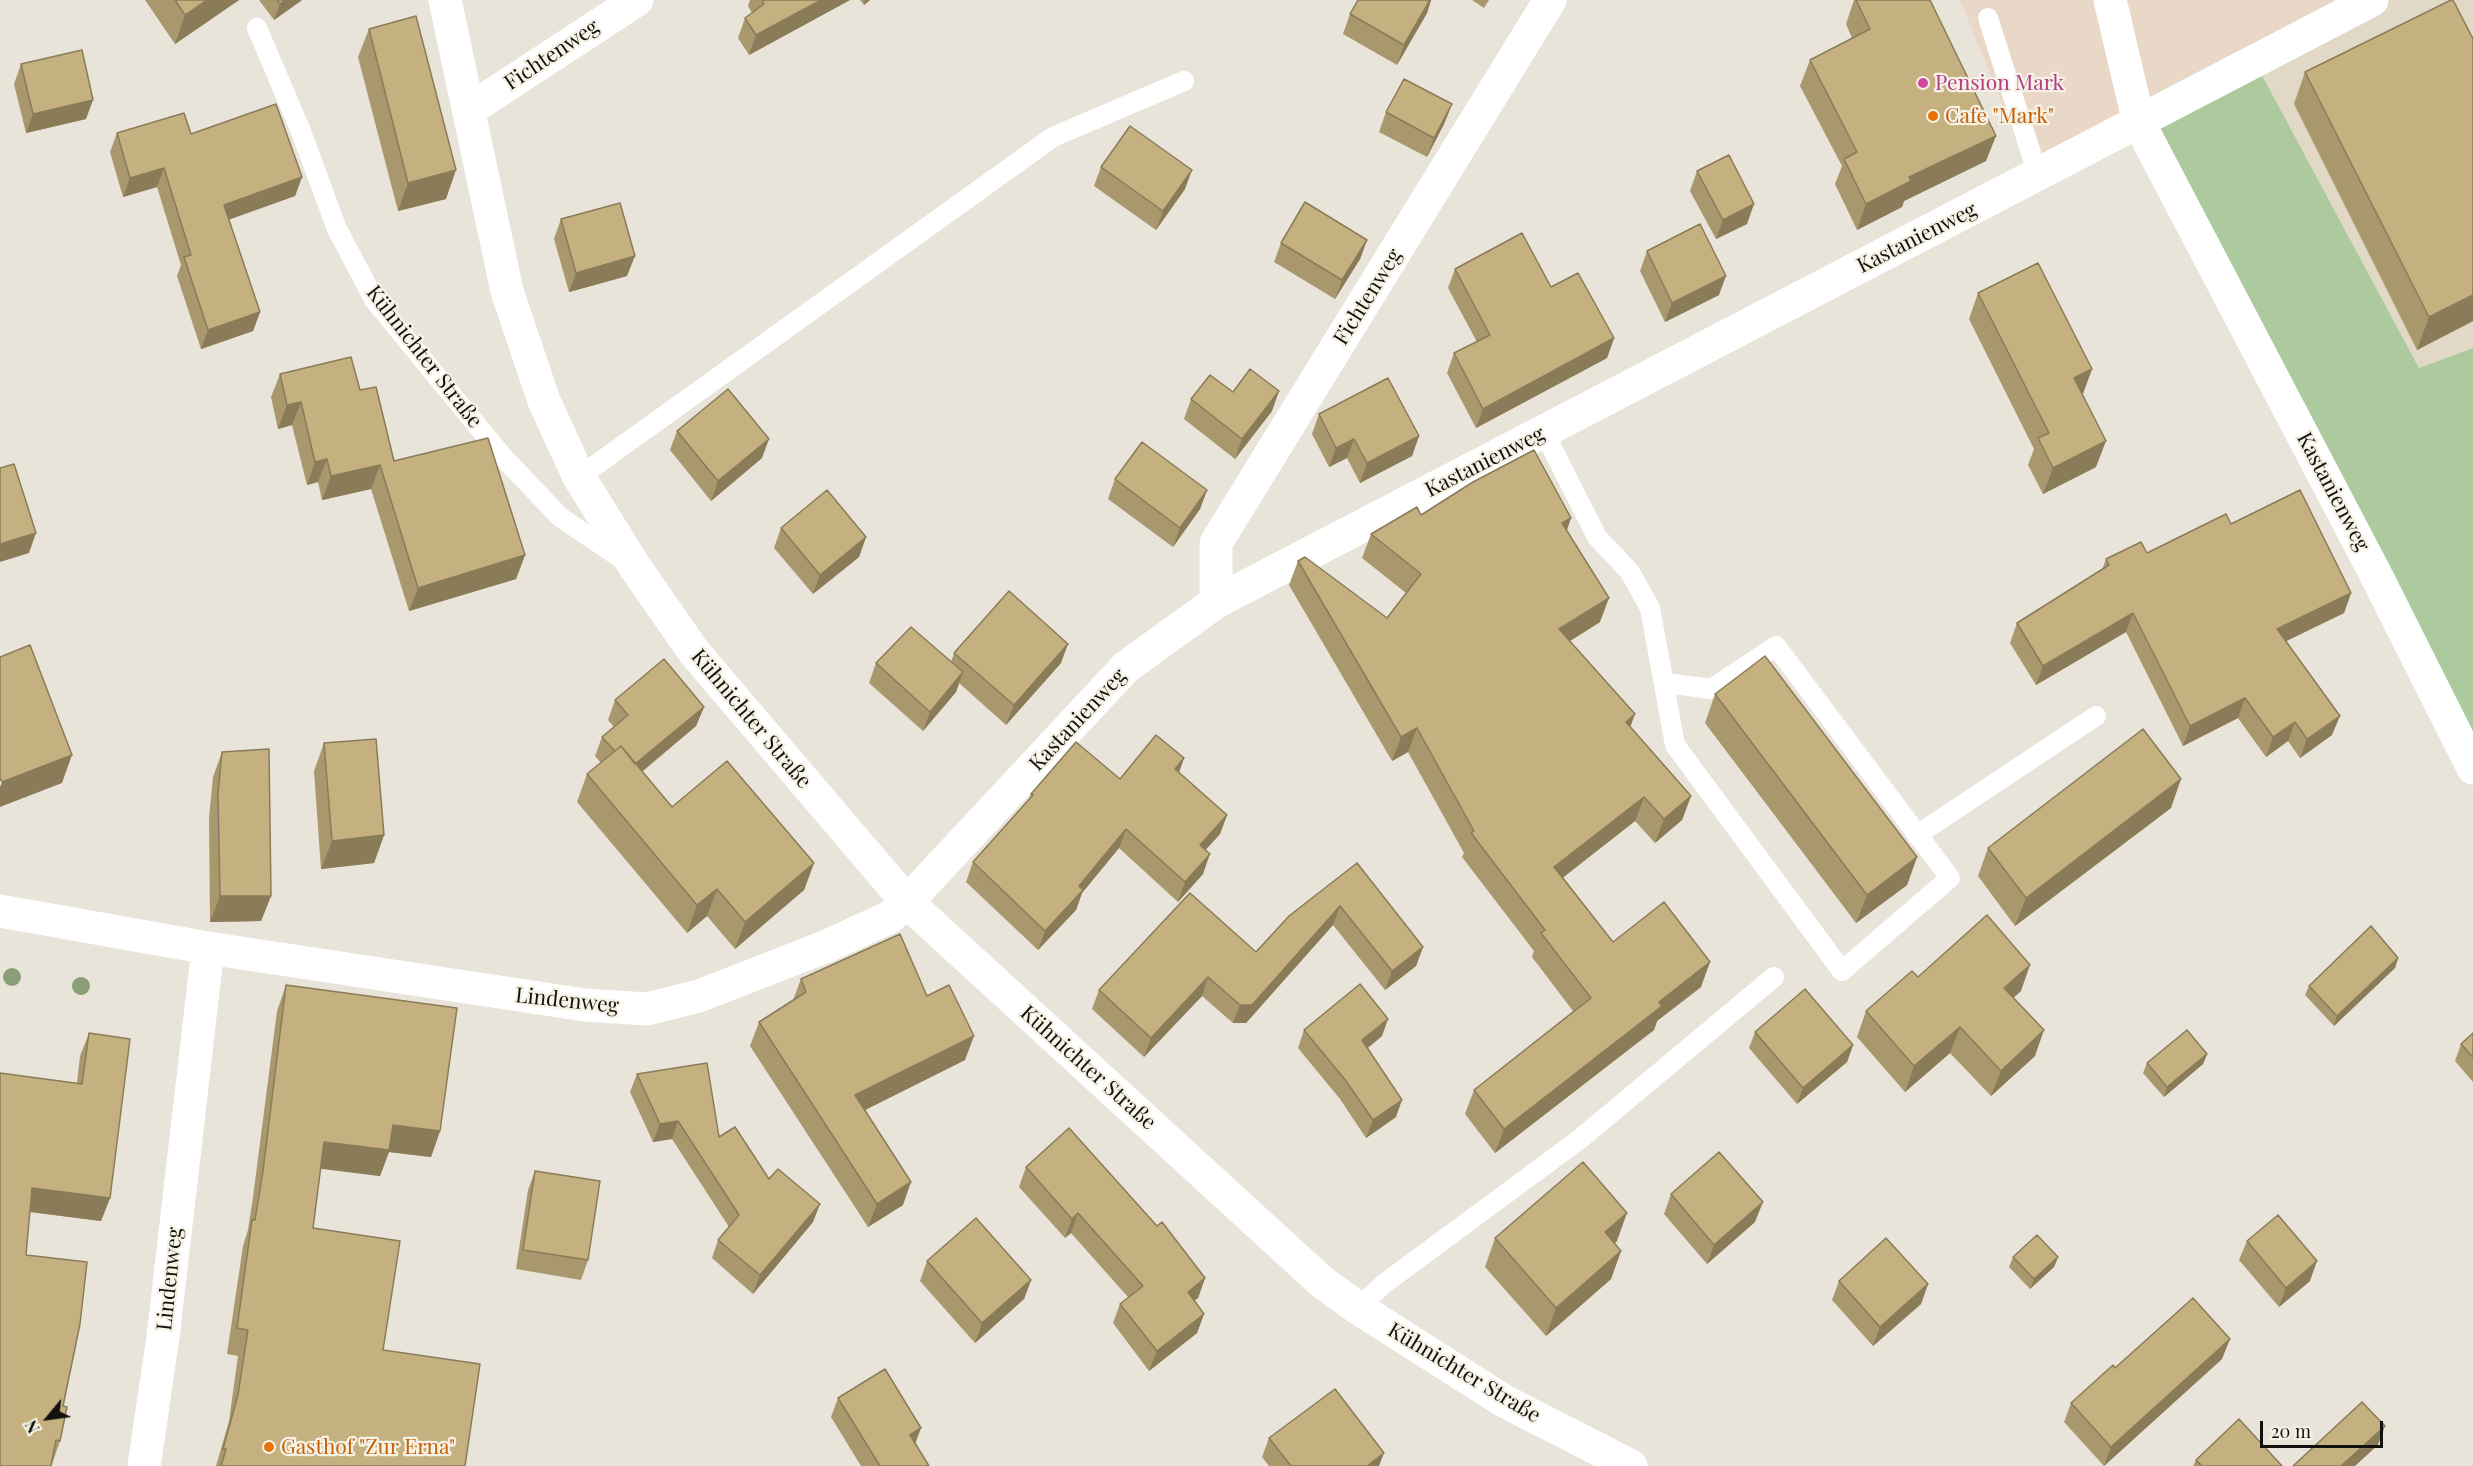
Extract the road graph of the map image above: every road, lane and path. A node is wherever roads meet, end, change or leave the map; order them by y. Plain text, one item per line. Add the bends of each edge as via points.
1 (445, 0) edge
2 (637, 0) edge
3 (1550, 0) edge
4 (2110, 0) edge
5 (2372, 0) edge
6 (1988, 18) dead end
7 (257, 28) dead end
8 (1184, 81) dead end
9 (469, 110) junction
10 (2139, 123) junction
11 (2038, 175) junction
12 (1544, 432) junction
13 (579, 477) junction
14 (635, 567) junction
15 (1216, 602) junction
16 (1666, 683) junction
17 (2096, 716) dead end
18 (2473, 768) edge
19 (1917, 835) junction
20 (907, 902) junction
21 (0, 911) edge
22 (208, 948) junction
23 (1774, 977) dead end
24 (1359, 1308) junction
25 (144, 1466) edge
26 (1631, 1466) edge

1 - 9 street, Kühnichter Straße
2 - 9 street, Fichtenweg
3 - 15 street, Fichtenweg via 1216,543
4 - 10 street
5 - 10 street, Kastanienweg
6 - 11 lane
7 - 14 lane, Kühnichter Straße via 337,229 375,301 503,457 560,518
8 - 13 lane via 1053,137
9 - 13 street, Kühnichter Straße via 507,291 544,401
10 - 11 street, Kastanienweg
10 - 18 street, Kastanienweg
11 - 12 street, Kastanienweg
12 - 15 street, Kastanienweg
12 - 16 lane via 1597,537 1630,572 1650,608
13 - 14 street, Kühnichter Straße
14 - 20 street, Kühnichter Straße via 694,652
15 - 20 street, Kastanienweg via 1126,667
16 - 19 lane via 1711,689 1776,646
16 - 19 lane via 1675,746 1842,971 1950,878
17 - 19 lane
20 - 22 street, Lindenweg via 873,927 827,946 699,996 647,1009 500,994
20 - 24 street, Kühnichter Straße via 1322,1282
21 - 22 street, Lindenweg
22 - 25 street, Lindenweg via 163,1337
23 - 24 lane via 1580,1139 1385,1283
24 - 26 street, Kühnichter Straße via 1504,1401

